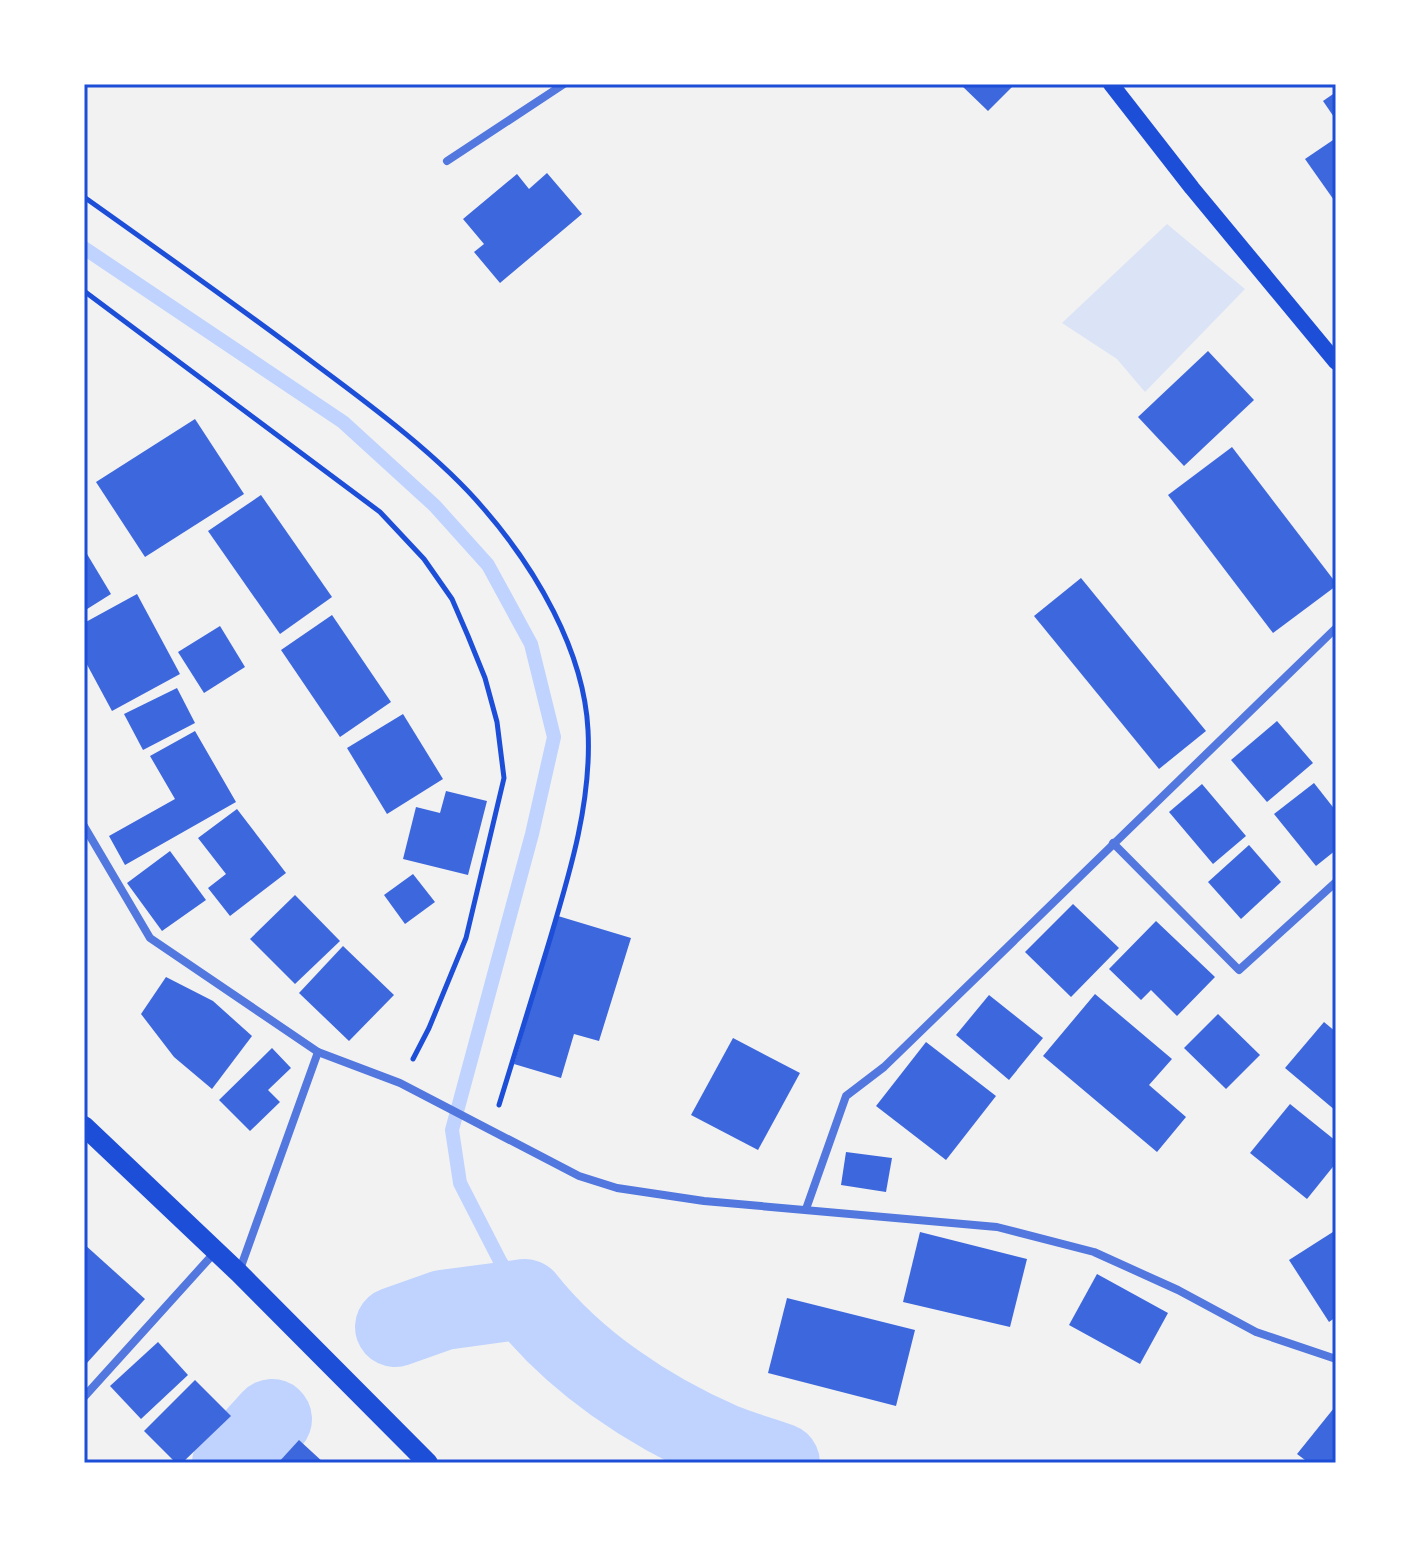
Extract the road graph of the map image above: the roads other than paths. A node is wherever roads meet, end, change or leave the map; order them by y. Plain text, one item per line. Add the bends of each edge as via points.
1 (564, 84) edge
2 (1111, 84) edge
3 (447, 161) dead end
4 (1336, 362) edge
5 (1336, 628) edge
6 (84, 826) edge
7 (1113, 843) junction
8 (1336, 882) edge
9 (318, 1052) junction
10 (84, 1126) edge
11 (806, 1209) junction
12 (216, 1251) junction
13 (239, 1273) junction
14 (1336, 1359) edge
15 (84, 1397) edge
16 (428, 1463) edge

1 - 3 street
2 - 4 main road
5 - 7 street
6 - 9 street via 150,938
7 - 8 street via 1239,970
7 - 11 street via 884,1067 846,1096
9 - 11 street via 400,1083 579,1176 617,1188 704,1201
9 - 13 street
10 - 12 main road
11 - 14 street via 997,1227 1094,1252 1256,1332
12 - 13 main road
12 - 15 street
13 - 16 main road

